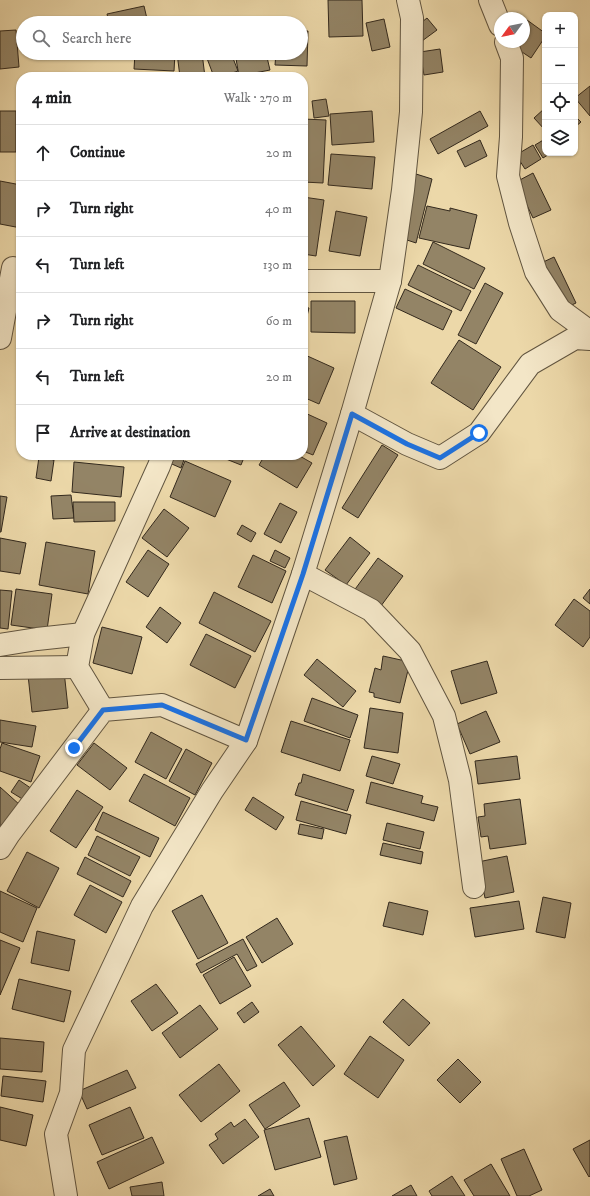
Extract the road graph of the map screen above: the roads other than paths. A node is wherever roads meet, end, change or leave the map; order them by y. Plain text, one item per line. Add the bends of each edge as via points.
1 (408, 0) edge
2 (490, 0) edge
3 (495, 12) edge
4 (508, 48) edge
5 (11, 268) edge
6 (308, 281) edge
7 (390, 281) junction
8 (590, 331) edge
9 (0, 338) edge
10 (590, 339) edge
11 (352, 414) junction
12 (161, 460) edge
13 (303, 574) junction
14 (83, 634) junction
15 (0, 645) edge
16 (76, 667) junction
17 (0, 668) edge
18 (103, 710) junction
19 (246, 740) junction
20 (0, 848) edge
21 (474, 887) dead end
22 (66, 1196) edge

1 - 7 street via 412,18 411,112
2 - 3 street
4 - 8 street via 512,58 508,176 520,223 536,272 560,310
5 - 9 street
6 - 7 street
7 - 11 street
10 - 11 street via 575,338 530,364 479,433 440,458 407,444
11 - 13 street
12 - 14 street
13 - 19 street
13 - 21 street via 371,610 410,651 444,716 460,780
14 - 15 street
14 - 16 street
16 - 17 street
16 - 18 street
18 - 19 street via 162,705
18 - 20 street
19 - 22 street via 142,906 74,1050 71,1093 56,1134

